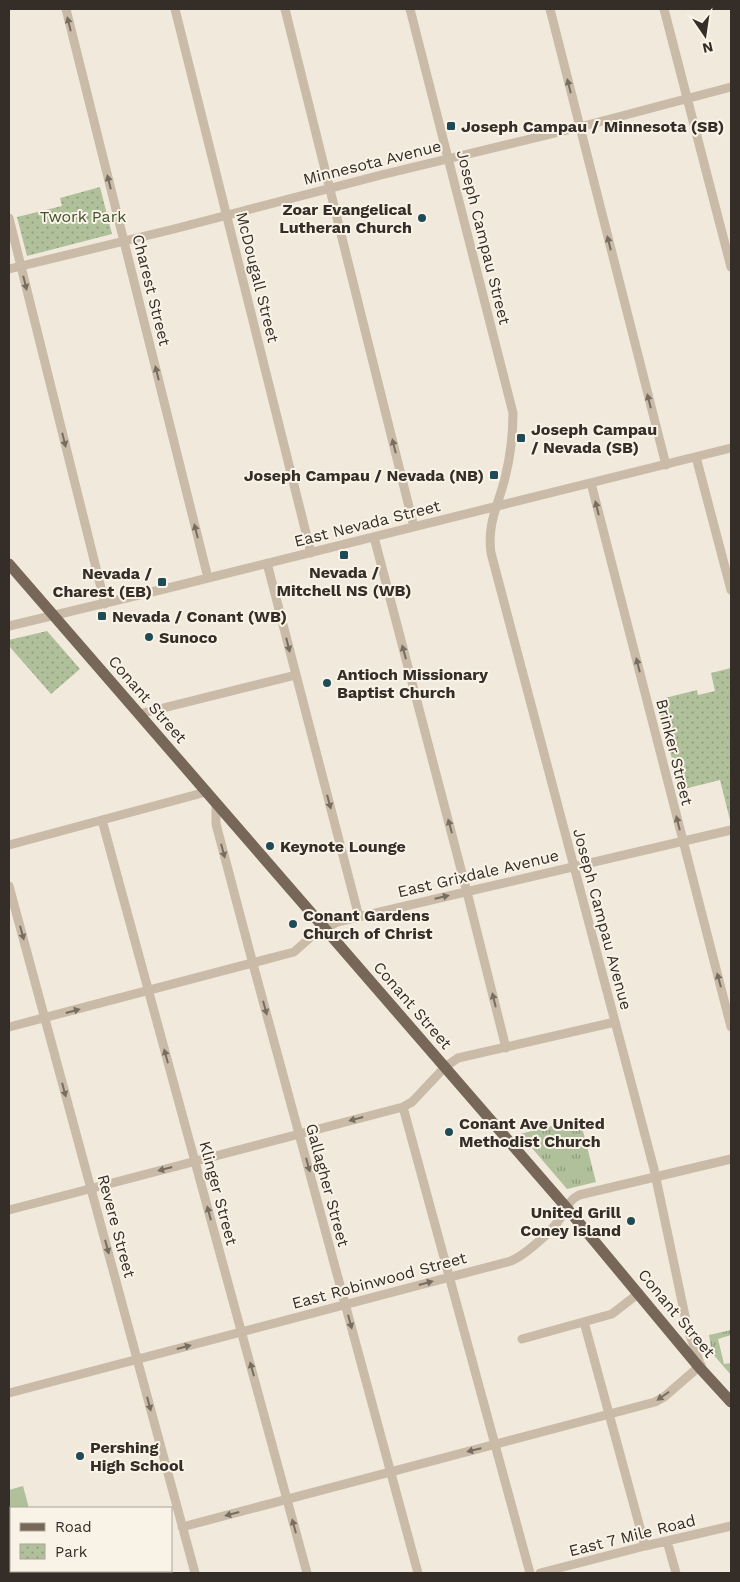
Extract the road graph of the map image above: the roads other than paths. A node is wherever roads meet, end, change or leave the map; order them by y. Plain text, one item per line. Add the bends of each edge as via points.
1 (66, 9) edge
2 (176, 9) edge
3 (285, 9) edge
4 (410, 9) edge
5 (550, 9) edge
6 (664, 9) edge
7 (731, 87) edge
8 (687, 99) junction
9 (580, 128) junction
10 (449, 159) junction
11 (330, 188) junction
12 (227, 214) junction
13 (9, 218) edge
14 (124, 241) junction
15 (20, 266) junction
16 (731, 267) edge
17 (9, 269) edge
18 (731, 448) edge
19 (696, 457) junction
20 (666, 465) junction
21 (506, 475) joint
22 (591, 483) junction
23 (495, 507) junction
24 (414, 528) junction
25 (374, 537) junction
26 (311, 552) junction
27 (267, 563) junction
28 (9, 564) edge
29 (208, 578) junction
30 (731, 590) edge
31 (105, 604) junction
32 (54, 616) junction
33 (9, 626) edge
34 (296, 675) junction
35 (139, 714) junction
36 (206, 792) junction
37 (216, 803) junction
38 (102, 820) junction
39 (731, 830) edge
40 (683, 841) junction
41 (9, 845) edge
42 (575, 866) junction
43 (9, 886) edge
44 (467, 892) junction
45 (359, 917) junction
46 (324, 928) junction
47 (253, 964) junction
48 (149, 991) junction
49 (45, 1018) junction
50 (615, 1022) junction
51 (731, 1027) edge
52 (9, 1028) edge
53 (507, 1047) junction
54 (445, 1067) junction
55 (403, 1107) junction
56 (299, 1134) junction
57 (731, 1159) edge
58 (195, 1161) junction
59 (655, 1177) junction
60 (91, 1189) junction
61 (566, 1207) junction
62 (9, 1210) edge
63 (449, 1278) junction
64 (639, 1293) junction
65 (345, 1304) junction
66 (584, 1322) junction
67 (241, 1332) junction
68 (522, 1339) dead end
69 (137, 1359) junction
70 (701, 1368) junction
71 (9, 1391) edge
72 (731, 1402) edge
73 (608, 1414) junction
74 (495, 1445) junction
75 (391, 1472) junction
76 (287, 1499) junction
77 (731, 1526) edge
78 (182, 1527) junction
79 (667, 1541) junction
80 (645, 1546) junction
81 (563, 1570) edge
82 (195, 1573) edge
83 (307, 1573) edge
84 (418, 1573) edge
85 (530, 1573) edge
86 (540, 1573) edge
87 (676, 1573) edge

14 -> 1 street, Charest Street
2 - 12 street, McDougall Street
3 - 11 street
4 - 10 street, Joseph Campau Street
9 -> 5 street
6 - 8 street
7 - 8 street, Minnesota Avenue
8 - 9 street, Minnesota Avenue
8 - 16 street
9 - 10 street, Minnesota Avenue
20 -> 9 street
10 - 11 street, Minnesota Avenue
10 - 21 street, Joseph Campau Street via 512,408
11 - 12 street, Minnesota Avenue
24 -> 11 street
12 - 14 street, Minnesota Avenue
12 - 26 street, McDougall Street
13 - 15 street
14 - 15 street, Minnesota Avenue
29 -> 14 street, Charest Street
15 - 17 street, Minnesota Avenue
15 -> 31 street
18 - 19 street, East Nevada Street
19 - 20 street, East Nevada Street
19 - 30 street
20 - 22 street, East Nevada Street
21 - 23 street, Joseph Campau Avenue
22 - 23 street, East Nevada Street
40 -> 22 street, Brinker Street
23 - 24 street, East Nevada Street
23 - 42 street, Joseph Campau Avenue via 490,540 493,560
24 - 25 street, East Nevada Street
25 - 26 street, East Nevada Street
44 -> 25 street
26 - 27 street, East Nevada Street
27 - 29 street, East Nevada Street
27 -> 34 street
28 - 32 main road, Conant Street
29 - 31 street, East Nevada Street
31 - 32 street, East Nevada Street
32 - 33 street, East Nevada Street
32 - 35 main road, Conant Street
34 - 35 street
34 -> 45 street
35 - 36 main road, Conant Street
36 - 37 main road, Conant Street
36 - 38 street
37 - 46 main road, Conant Street
37 -> 47 street, Gallagher Street via 216,824
38 - 41 street
38 - 48 street, Klinger Street
39 - 40 street, East Grixdale Avenue
40 - 42 street, East Grixdale Avenue
51 -> 40 street, Brinker Street
42 - 44 street, East Grixdale Avenue
42 - 50 street, Joseph Campau Avenue
43 -> 49 street, Revere Street
45 -> 44 street, East Grixdale Avenue
53 -> 44 street
45 - 46 street, East Grixdale Avenue
46 - 47 street, East Grixdale Avenue via 294,952
46 - 54 main road, Conant Street
47 - 48 street, East Grixdale Avenue
47 -> 56 street, Gallagher Street
49 -> 48 street, East Grixdale Avenue
58 -> 48 street, Klinger Street
49 - 52 street, East Grixdale Avenue
49 -> 60 street, Revere Street
50 - 53 street
50 - 59 street, Joseph Campau Avenue
53 - 54 street via 458,1058
54 - 55 street via 412,1102
54 - 61 main road, Conant Street
55 -> 56 street
55 - 63 street
56 - 58 street
56 -> 65 street, Gallagher Street
57 - 59 street, East Robinwood Street
58 -> 60 street
67 -> 58 street, Klinger Street
59 - 61 street, East Robinwood Street via 579,1195
59 - 70 street, Joseph Campau Avenue via 688,1330
60 - 62 street
60 -> 69 street, Revere Street
61 - 63 street, East Robinwood Street via 557,1223 517,1259
61 - 64 main road, Conant Street
65 -> 63 street, East Robinwood Street
63 - 74 street
64 - 66 street via 612,1314
64 - 70 main road, Conant Street
65 - 67 street, East Robinwood Street
65 -> 75 street, Gallagher Street
66 - 68 street
66 - 73 street
69 -> 67 street, East Robinwood Street
76 -> 67 street, Klinger Street
69 - 71 street, East Robinwood Street
69 -> 78 street, Revere Street
70 - 72 main road, Conant Street
70 -> 73 street via 660,1400
73 - 74 street
73 - 80 street
74 -> 75 street
74 - 85 street
75 - 76 street
75 - 84 street, Gallagher Street
76 -> 78 street
83 -> 76 street, Klinger Street
77 - 79 street, East 7 Mile Road
78 - 82 street, Revere Street
79 - 80 street, East 7 Mile Road
79 - 87 street
80 - 81 street, East 7 Mile Road
81 - 86 street, East 7 Mile Road

